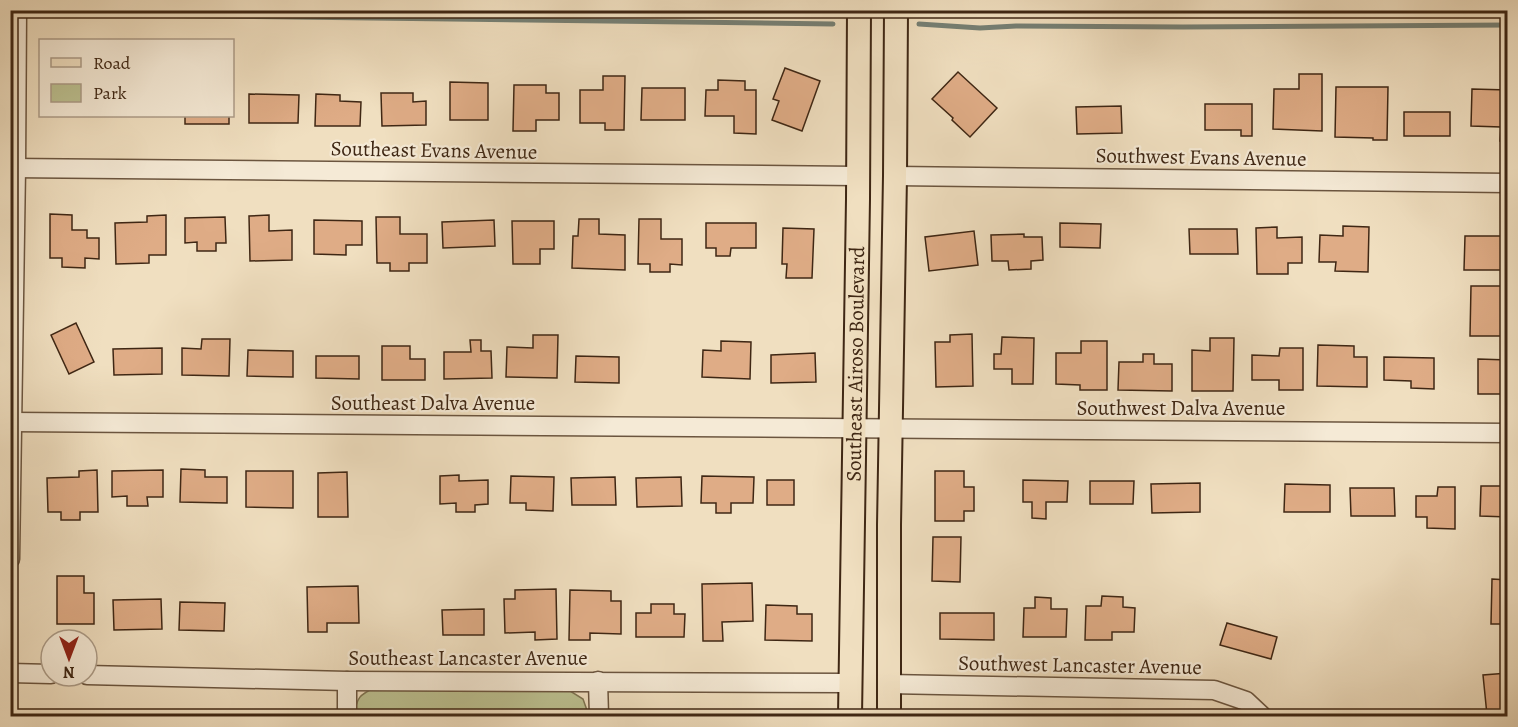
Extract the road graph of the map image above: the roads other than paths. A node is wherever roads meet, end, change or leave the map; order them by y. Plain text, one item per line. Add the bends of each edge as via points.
1 (17, 10) edge
2 (859, 10) edge
3 (896, 10) edge
4 (13, 168) edge
5 (858, 176) junction
6 (895, 176) junction
7 (1508, 183) edge
8 (12, 422) edge
9 (855, 428) junction
10 (891, 428) junction
11 (1508, 433) edge
12 (10, 559) edge
13 (10, 673) edge
14 (39, 674) edge
15 (99, 675) edge
16 (347, 681) junction
17 (598, 681) junction
18 (850, 683) junction
19 (888, 684) junction
20 (347, 717) edge
21 (599, 717) edge
22 (850, 717) edge
23 (889, 717) edge
24 (1262, 717) edge

1 - 4 street
2 - 5 main road, Southeast Airoso Boulevard
3 - 6 main road, Southeast Airoso Boulevard
4 - 5 street, Southeast Evans Avenue
4 - 8 street
5 - 9 main road, Southeast Airoso Boulevard
6 - 7 street, Southwest Evans Avenue
6 - 10 main road, Southeast Airoso Boulevard
8 - 9 street, Southeast Dalva Avenue
8 - 12 street
9 - 10 street, Southwest Dalva Avenue
9 - 18 main road, Southeast Airoso Boulevard
10 - 11 street, Southwest Dalva Avenue
10 - 19 main road, Southeast Airoso Boulevard
13 - 14 street
15 - 16 street, Southeast Lancaster Avenue
16 - 17 street, Southeast Lancaster Avenue
16 - 20 street
17 - 18 street, Southeast Lancaster Avenue
17 - 21 street
18 - 22 main road, Southeast Airoso Boulevard
19 - 23 main road, Southeast Airoso Boulevard
19 - 24 street, Southwest Lancaster Avenue via 1214,690 1246,701

